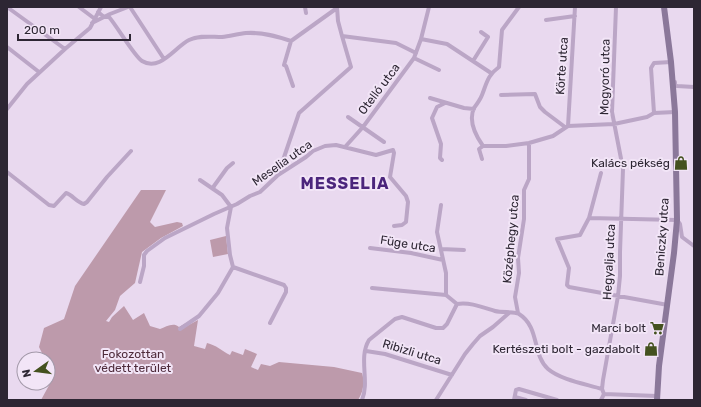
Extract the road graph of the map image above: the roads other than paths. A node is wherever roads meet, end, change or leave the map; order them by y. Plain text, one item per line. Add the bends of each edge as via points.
1 (7, 7) edge
2 (79, 7) edge
3 (101, 7) edge
4 (129, 7) edge
5 (305, 7) edge
6 (429, 7) edge
7 (519, 7) edge
8 (575, 7) edge
9 (616, 7) edge
10 (664, 7) edge
11 (337, 8) edge
12 (98, 12) junction
13 (306, 13) dead end
14 (575, 16) junction
15 (104, 17) junction
16 (95, 19) junction
17 (546, 20) dead end
18 (92, 23) junction
19 (481, 32) dead end
20 (342, 36) junction
21 (421, 39) junction
22 (291, 41) junction
23 (7, 47) edge
24 (65, 49) junction
25 (415, 55) junction
26 (164, 59) junction
27 (473, 61) junction
28 (671, 62) junction
29 (439, 70) dead end
30 (39, 72) junction
31 (491, 73) junction
32 (293, 86) dead end
33 (694, 87) edge
34 (501, 95) dead end
35 (430, 98) dead end
36 (445, 103) junction
37 (7, 109) edge
38 (474, 109) junction
39 (675, 112) junction
40 (654, 113) junction
41 (348, 117) dead end
42 (614, 124) junction
43 (566, 126) junction
44 (363, 127) junction
45 (384, 142) dead end
46 (529, 143) junction
47 (483, 146) junction
48 (345, 147) junction
49 (131, 151) dead end
50 (482, 158) dead end
51 (442, 160) dead end
52 (233, 163) dead end
53 (7, 172) edge
54 (601, 173) dead end
55 (278, 175) junction
56 (200, 180) dead end
57 (213, 189) junction
58 (441, 206) dead end
59 (231, 207) junction
60 (590, 218) junction
61 (621, 218) junction
62 (677, 220) junction
63 (394, 226) dead end
64 (694, 246) edge
65 (370, 248) dead end
66 (441, 249) junction
67 (464, 250) dead end
68 (443, 260) junction
69 (233, 267) junction
70 (140, 282) dead end
71 (372, 288) dead end
72 (446, 295) junction
73 (618, 296) junction
74 (457, 304) junction
75 (668, 305) junction
76 (509, 313) junction
77 (518, 313) junction
78 (270, 323) dead end
79 (180, 329) dead end
80 (366, 350) junction
81 (452, 375) junction
82 (602, 389) junction
83 (604, 394) junction
84 (515, 398) edge
85 (656, 399) edge
86 (362, 400) edge
87 (436, 400) edge
88 (526, 400) edge
89 (557, 400) edge
90 (602, 400) edge

1 - 24 street
2 - 16 street
3 - 12 street
4 - 15 street
4 - 26 street
5 - 13 street
6 - 21 street, Otelló utca
7 - 31 street via 502,30 499,67
8 - 14 street, Körte utca
9 - 42 street, Mogyoró utca via 612,112
10 - 28 main road, Beniczky utca
11 - 20 street
11 - 22 street
12 - 15 street
12 - 16 street
14 - 17 street
14 - 43 street, Körte utca
15 - 18 street
15 - 26 street via 109,17 140,60 152,64
16 - 18 street
18 - 24 street via 90,28
19 - 27 street via 488,37
20 - 25 street via 396,43
20 - 55 street via 351,68 299,113
21 - 25 street, Otelló utca
21 - 27 street via 447,44
22 - 26 street via 260,33 223,37 200,36 188,40
22 - 32 street via 284,65
23 - 30 street
24 - 30 street
25 - 29 street
25 - 44 street, Otelló utca
27 - 31 street
28 - 33 street via 675,85
28 - 39 main road, Beniczky utca
28 - 40 street via 654,63 651,68
30 - 37 street
31 - 38 street via 480,101
34 - 43 street via 535,94 540,107
35 - 36 street
36 - 38 street
36 - 51 street via 437,107 432,118
38 - 47 street via 474,130
39 - 40 street
39 - 62 main road, Beniczky utca
40 - 42 street via 647,117
41 - 44 street
42 - 43 street
42 - 61 street, Mogyoró utca via 623,169
43 - 46 street via 553,136
44 - 45 street
44 - 48 street, Otelló utca
46 - 47 street
46 - 77 street, Középhegy utca via 529,179 524,190 524,219 515,298
47 - 50 street via 479,149
48 - 55 street, Meselia utca via 325,146 313,151
48 - 63 street, Meselia utca via 376,155 393,150 390,179 406,196 408,202 406,222
49 - 53 street via 84,204 66,192 54,206 49,205
52 - 57 street
54 - 60 street
55 - 59 street, Meselia utca via 260,192
56 - 57 street
57 - 59 street via 222,195
58 - 66 street via 437,232
59 - 69 street via 227,228
59 - 70 street, Meselia utca via 165,238 147,251 144,255
60 - 61 street
60 - 73 street via 578,236 556,239 569,268 567,285
61 - 62 street
61 - 73 street, Hegyalja utca
62 - 64 street via 682,237
62 - 75 main road, Beniczky utca
65 - 68 street, Füge utca
66 - 67 street
66 - 68 street
68 - 72 street via 447,280
69 - 78 street via 284,285 286,288
69 - 79 street via 218,293 199,316
71 - 72 street
72 - 74 street
73 - 75 street
73 - 82 street, Hegyalja utca
74 - 76 street via 466,303
74 - 80 street via 443,328 402,317 395,319 369,340
75 - 85 main road, Beniczky utca
76 - 77 street
76 - 81 street via 480,336
77 - 82 street via 531,326 541,361 548,369 557,376
80 - 81 street, Ribizli utca
80 - 86 street via 366,377
81 - 87 street
82 - 83 street
83 - 85 street
83 - 90 street
84 - 88 street
84 - 89 street via 516,390 519,389

